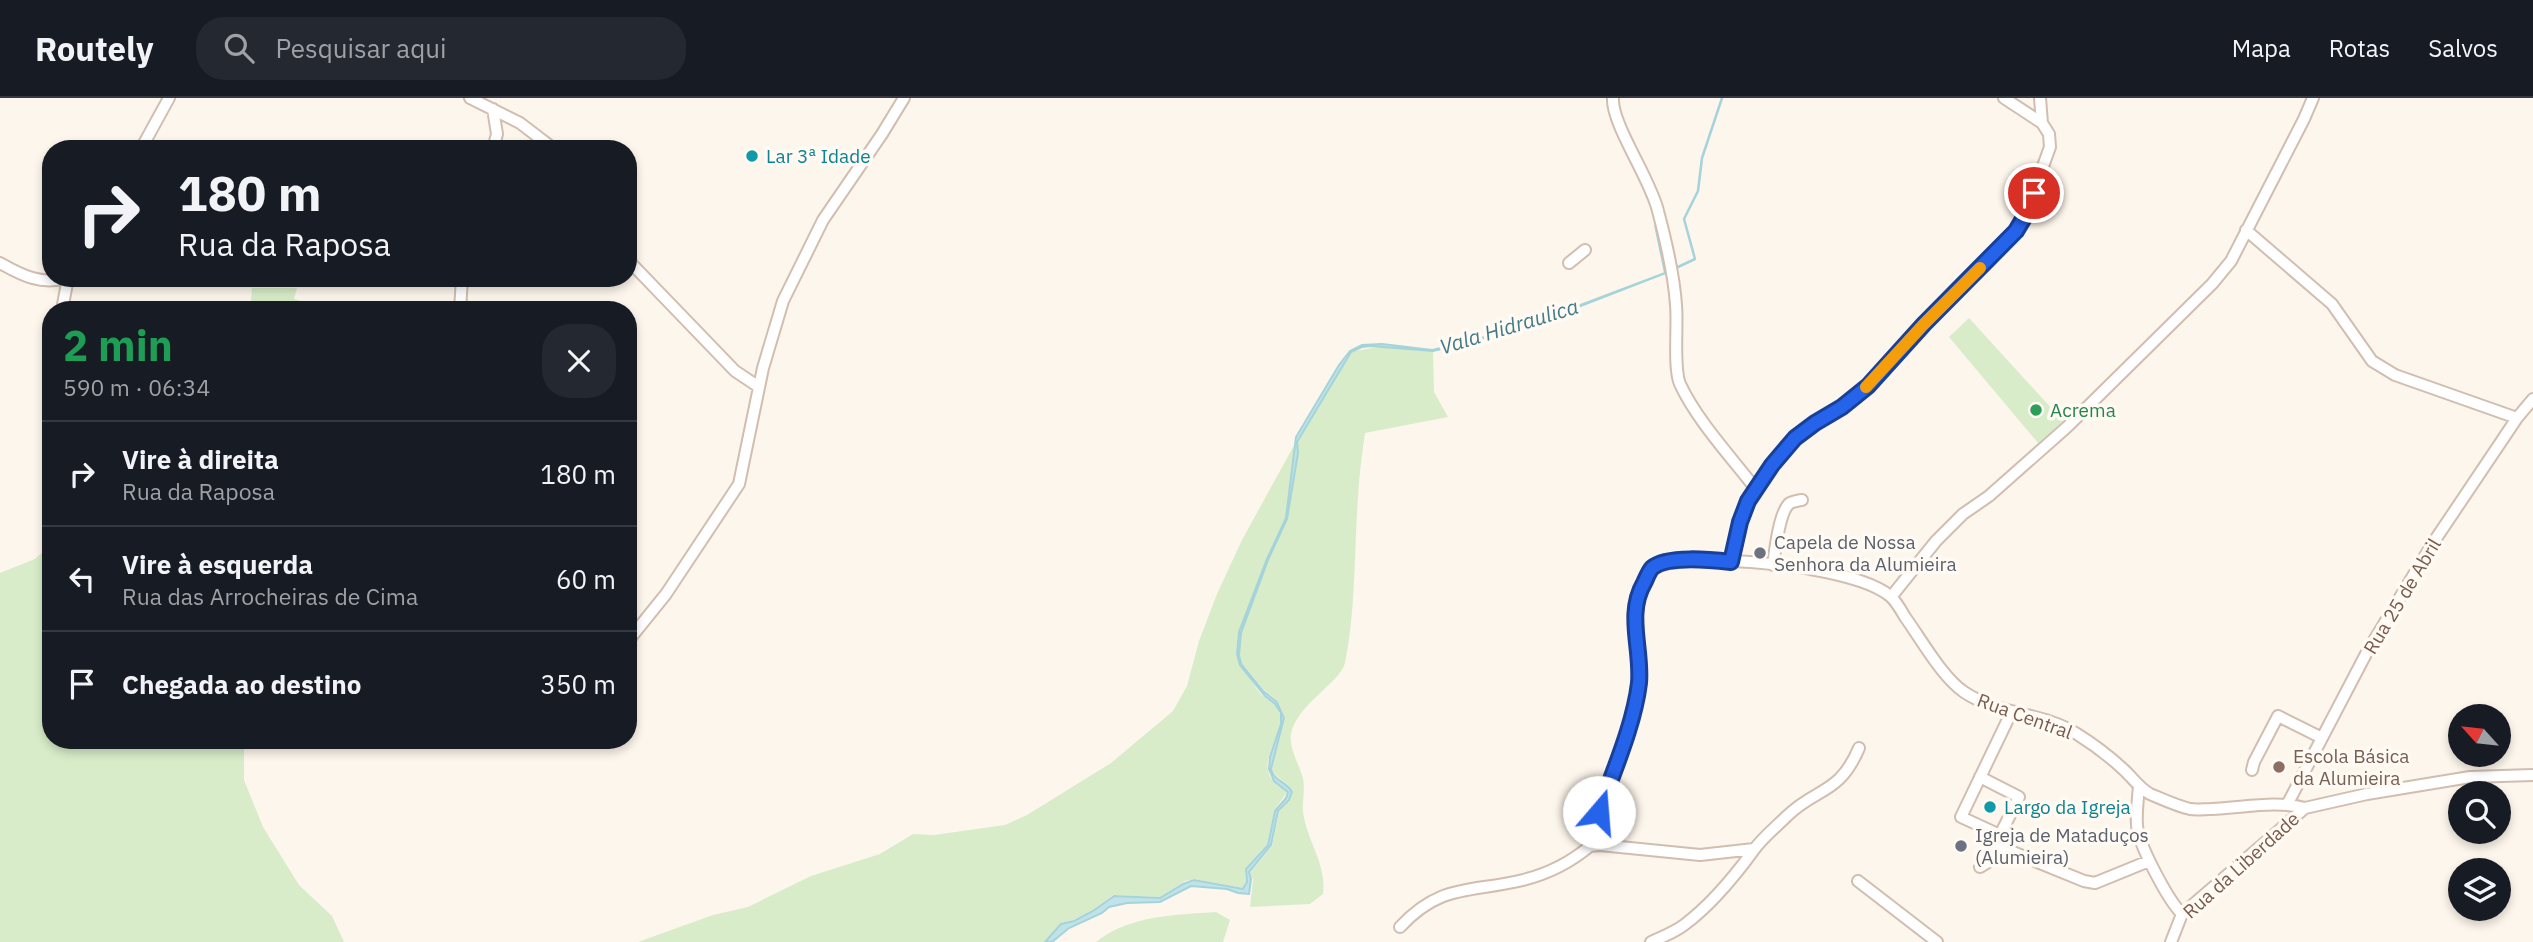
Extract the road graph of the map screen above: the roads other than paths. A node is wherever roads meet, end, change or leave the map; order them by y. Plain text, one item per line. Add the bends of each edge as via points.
1 (169, 98) edge
2 (470, 98) edge
3 (904, 98) edge
4 (1614, 98) edge
5 (2004, 98) edge
6 (2040, 98) edge
7 (2313, 98) edge
8 (493, 109) junction
9 (513, 119) junction
10 (2042, 123) junction
11 (497, 135) junction
12 (146, 140) edge
13 (496, 140) edge
14 (546, 140) edge
15 (2246, 230) junction
16 (1585, 250) dead end
17 (0, 263) edge
18 (1569, 264) dead end
19 (637, 269) edge
20 (42, 280) edge
21 (759, 387) junction
22 (2533, 399) edge
23 (2516, 418) junction
24 (1755, 488) junction
25 (1802, 500) dead end
26 (1731, 562) junction
27 (1773, 565) junction
28 (1891, 597) junction
29 (637, 630) edge
30 (2011, 713) junction
31 (2322, 738) junction
32 (1859, 748) dead end
33 (2252, 770) dead end
34 (2533, 775) edge
35 (1980, 777) junction
36 (2139, 786) junction
37 (2288, 803) junction
38 (2305, 808) junction
39 (1999, 841) junction
40 (1590, 846) junction
41 (1754, 849) junction
42 (2150, 861) junction
43 (1980, 867) dead end
44 (1858, 881) dead end
45 (2182, 914) junction
46 (1400, 927) dead end
47 (1651, 942) edge
48 (1937, 942) edge
49 (2171, 942) edge

1 - 12 street
2 - 8 street
3 - 21 street via 822,220 783,301
4 - 24 street via 1616,116 1659,212 1676,302 1679,382
5 - 10 street
6 - 10 street
7 - 15 street
8 - 9 street
8 - 11 street
9 - 11 street
9 - 14 street
10 - 24 street via 2050,147 2016,231 1868,386 1795,438
11 - 13 street
15 - 23 street via 2332,304 2372,361 2395,375
15 - 28 street via 2213,284 2067,427 1963,514
16 - 18 street
17 - 20 street
19 - 21 street via 735,371
21 - 29 street via 739,484
22 - 23 street, Rua 25 de Abril
23 - 31 street, Rua 25 de Abril via 2367,652
24 - 26 street via 1740,522
25 - 27 street via 1786,509
26 - 27 street
26 - 40 street via 1666,562 1652,568 1637,595 1638,685
27 - 28 street via 1810,569 1872,586
28 - 30 street, Rua Central via 1962,691
30 - 35 street
30 - 36 street, Rua Central via 2050,721 2076,733
31 - 33 street via 2277,716
31 - 37 street, Rua 25 de Abril
32 - 41 street via 1851,768 1833,787 1791,813
34 - 38 street, Rua da Liberdade via 2470,777
35 - 39 street via 1961,817
35 - 39 street via 2019,797
36 - 37 street, Rua Central via 2191,809
36 - 42 street via 2137,828
37 - 38 street, Rua Central
38 - 45 street, Rua da Liberdade
39 - 42 street via 2095,883
39 - 43 street via 1989,862
40 - 41 street via 1700,855
40 - 46 street via 1525,880 1445,894 1417,909
41 - 47 street via 1745,865 1683,926
42 - 45 street
44 - 48 street
45 - 49 street, Rua da Liberdade

